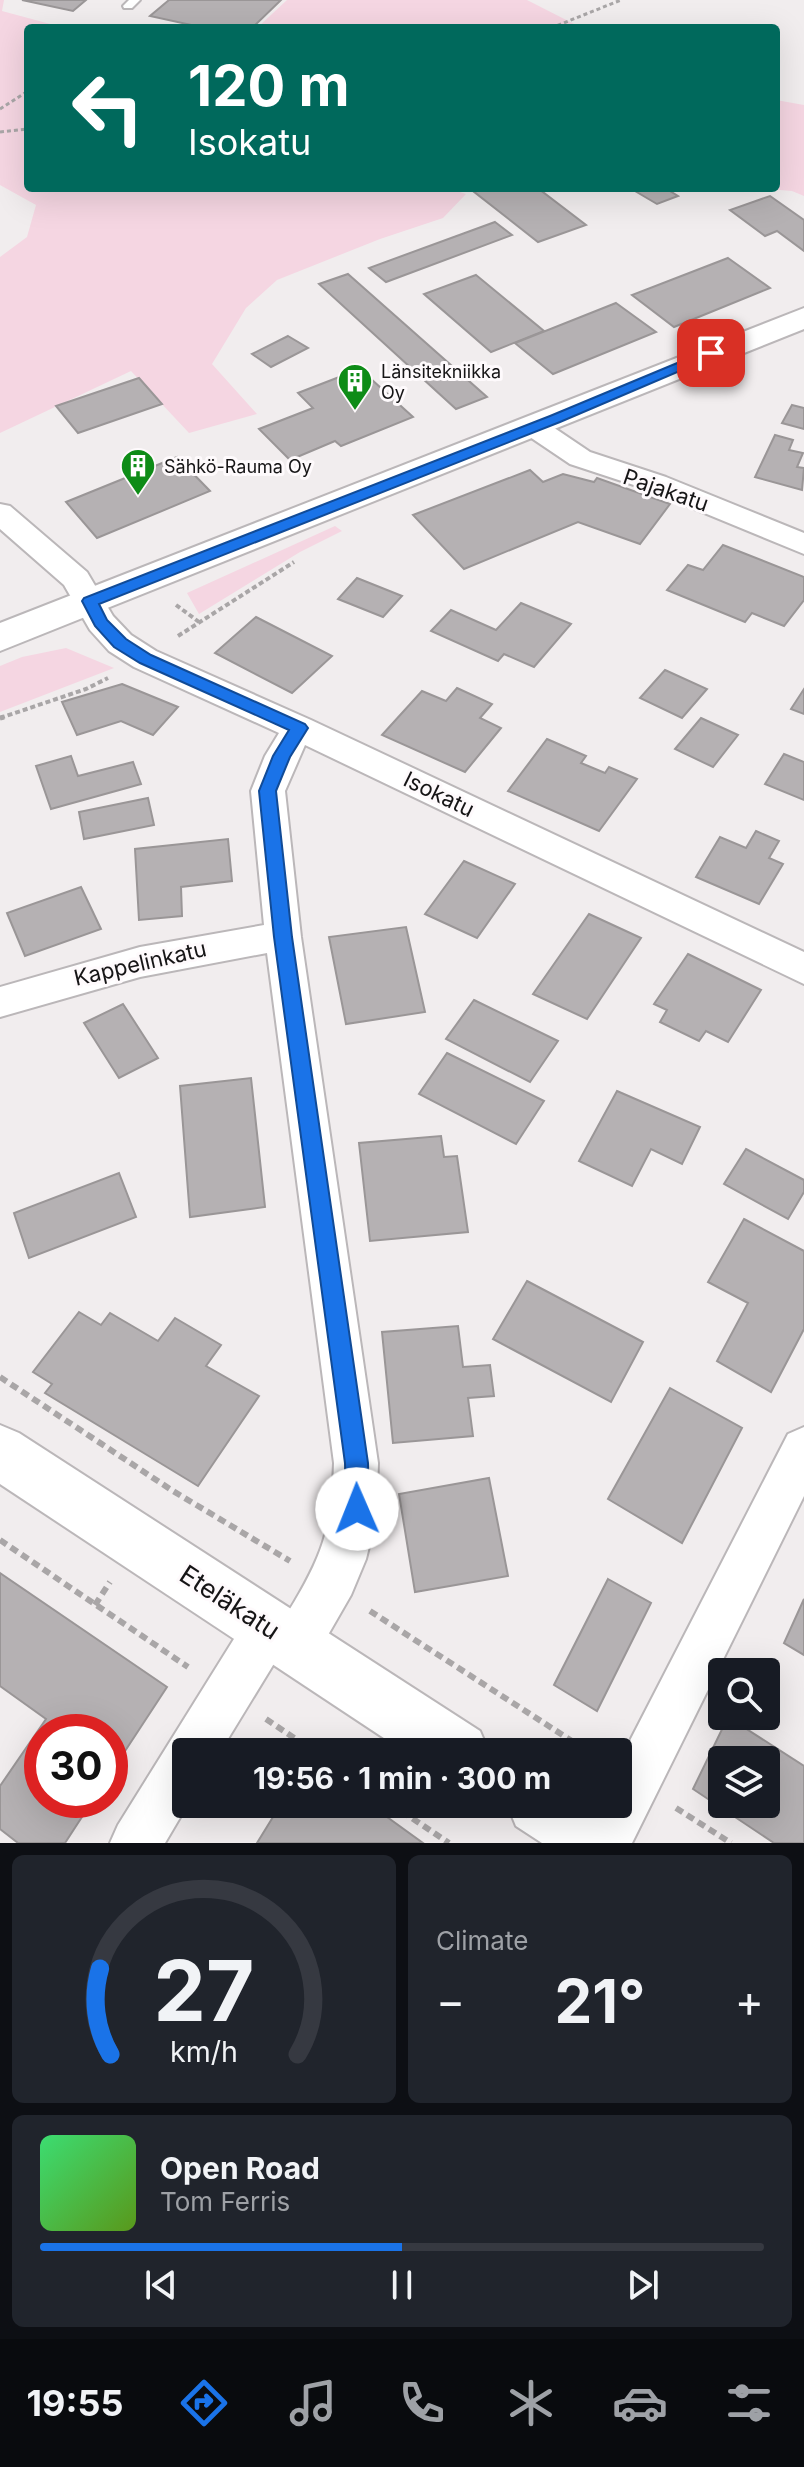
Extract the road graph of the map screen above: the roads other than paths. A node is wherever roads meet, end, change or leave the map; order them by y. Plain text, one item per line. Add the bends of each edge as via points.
1 (804, 318) edge
2 (534, 427) junction
3 (0, 513) edge
4 (804, 544) edge
5 (90, 601) junction
6 (0, 638) edge
7 (299, 728) junction
8 (283, 937) junction
9 (804, 969) edge
10 (0, 1002) edge
11 (804, 1449) edge
12 (0, 1452) edge
13 (283, 1636) junction
14 (201, 1738) edge
15 (438, 1738) edge
16 (172, 1784) edge
17 (559, 1818) edge
18 (136, 1843) edge
19 (597, 1843) edge
20 (605, 1843) edge

1 - 2 main road
2 - 4 street, Pajakatu via 580,458 667,487
2 - 5 main road
3 - 5 street, Isokatu via 76,579
5 - 6 main road
5 - 7 street, Isokatu via 101,623 145,659
7 - 8 street via 268,791
7 - 9 street, Isokatu
8 - 10 street, Kappelinkatu via 224,943 88,974
8 - 13 street via 357,1509 350,1549 332,1586
11 - 20 street
12 - 13 main road, Eteläkatu
13 - 14 street via 228,1693
13 - 15 main road, Eteläkatu
16 - 18 street
17 - 19 main road

